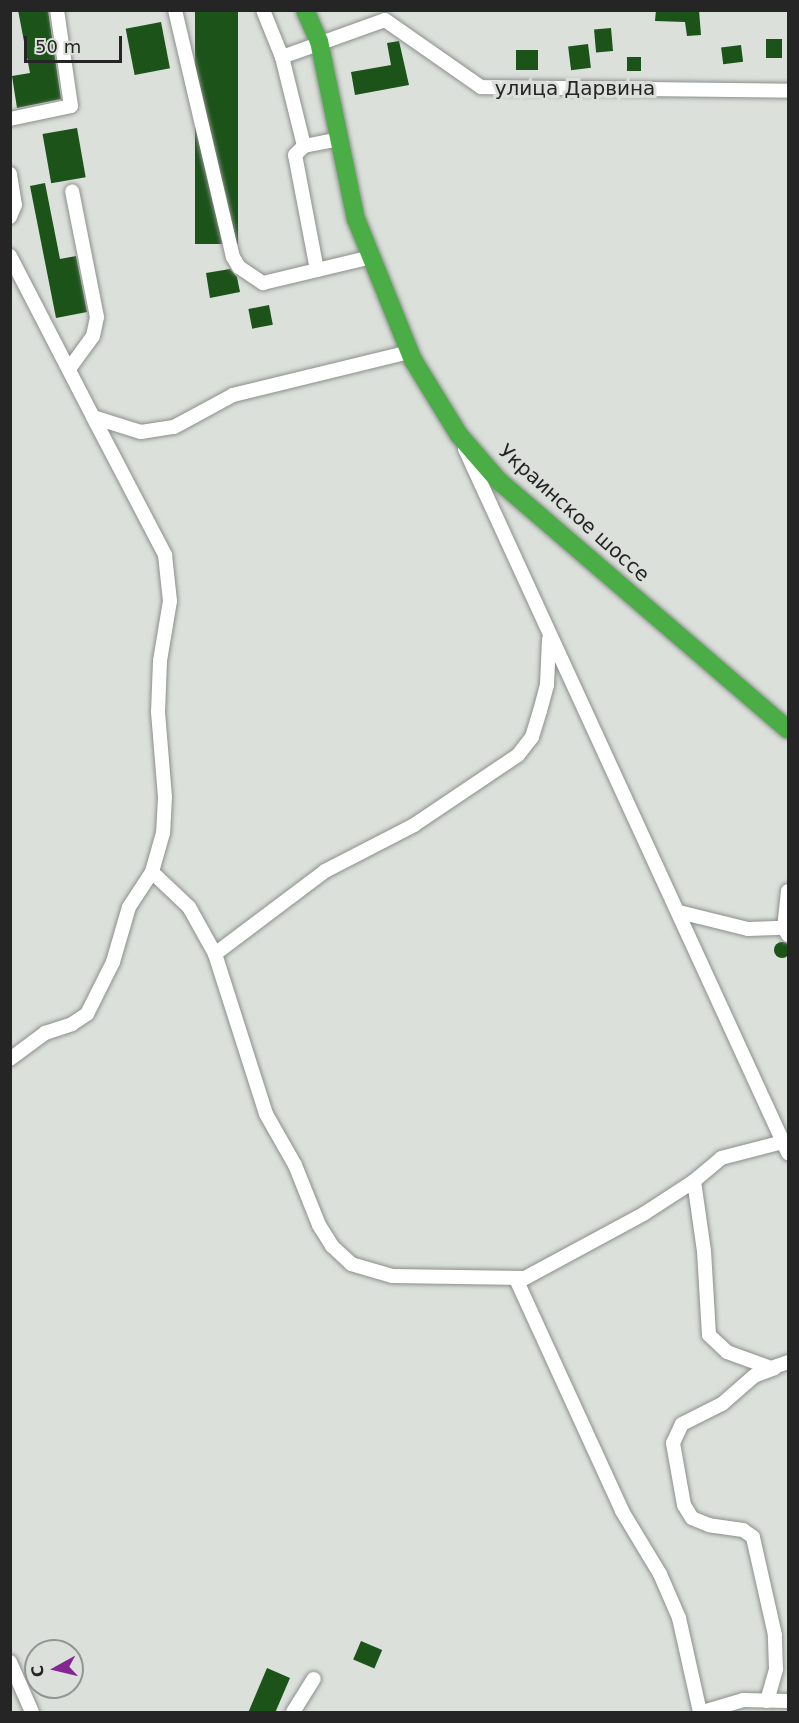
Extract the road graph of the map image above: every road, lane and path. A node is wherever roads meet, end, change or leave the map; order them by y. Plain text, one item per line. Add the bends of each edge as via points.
1 (57, 10) edge
2 (175, 10) edge
3 (262, 10) edge
4 (305, 10) edge
5 (319, 41) junction
6 (282, 57) junction
7 (789, 91) edge
8 (10, 119) edge
9 (339, 139) junction
10 (304, 146) junction
11 (10, 174) edge
12 (72, 191) dead end
13 (10, 217) edge
14 (10, 256) edge
15 (371, 257) junction
16 (317, 270) junction
17 (10, 280) edge
18 (25, 281) junction
19 (410, 352) junction
20 (69, 369) junction
21 (93, 417) junction
22 (459, 435) junction
23 (549, 633) junction
24 (789, 730) edge
25 (152, 872) junction
26 (789, 891) edge
27 (678, 912) junction
28 (786, 932) edge
29 (215, 954) junction
30 (10, 1059) edge
31 (786, 1148) edge
32 (694, 1181) junction
33 (516, 1279) junction
34 (789, 1362) edge
35 (771, 1368) junction
36 (789, 1368) edge
37 (10, 1662) edge
38 (314, 1679) dead end
39 (789, 1701) edge
40 (762, 1705) edge
41 (32, 1713) edge
42 (292, 1713) edge
43 (702, 1713) edge

1 - 8 street via 71,106
2 - 16 street via 233,257 251,277 263,283
3 - 6 street
4 - 5 highway, Украинское шоссе
5 - 6 street, улица Дарвина
5 - 7 street, улица Дарвина via 384,20 481,87
5 - 9 highway, Украинское шоссе
6 - 10 street
9 - 10 street
9 - 15 highway, Украинское шоссе via 356,219
10 - 16 street via 295,155 295,163
11 - 13 street via 15,205
12 - 20 street via 97,317 93,336
14 - 18 street
15 - 16 street
15 - 19 highway, Украинское шоссе
17 - 18 street
18 - 20 street
19 - 21 street via 233,395 174,427 141,432
19 - 22 highway, Украинское шоссе
20 - 21 street
21 - 25 street via 165,555 170,601 160,661 158,712 165,796 163,833
22 - 23 street
22 - 24 highway, Украинское шоссе via 499,482
23 - 27 street
23 - 29 street via 544,694 532,737 518,755 414,825 325,871
25 - 29 street via 189,907
25 - 30 street via 129,907 113,962 87,1014 45,1033
26 - 28 street
27 - 28 street via 748,930
27 - 31 street
29 - 33 street via 266,1114 295,1165 332,1246 351,1264 370,1272
31 - 32 street via 722,1158
32 - 33 street via 543,1271
32 - 35 street via 704,1251 709,1335 727,1352
33 - 43 street via 622,1511 674,1607
34 - 35 street
35 - 36 street
35 - 40 street via 754,1376 722,1404 682,1424 673,1443 684,1504 692,1518 743,1530 753,1537 775,1635 776,1669
37 - 41 street
38 - 42 street
39 - 40 street
40 - 43 street via 743,1700

